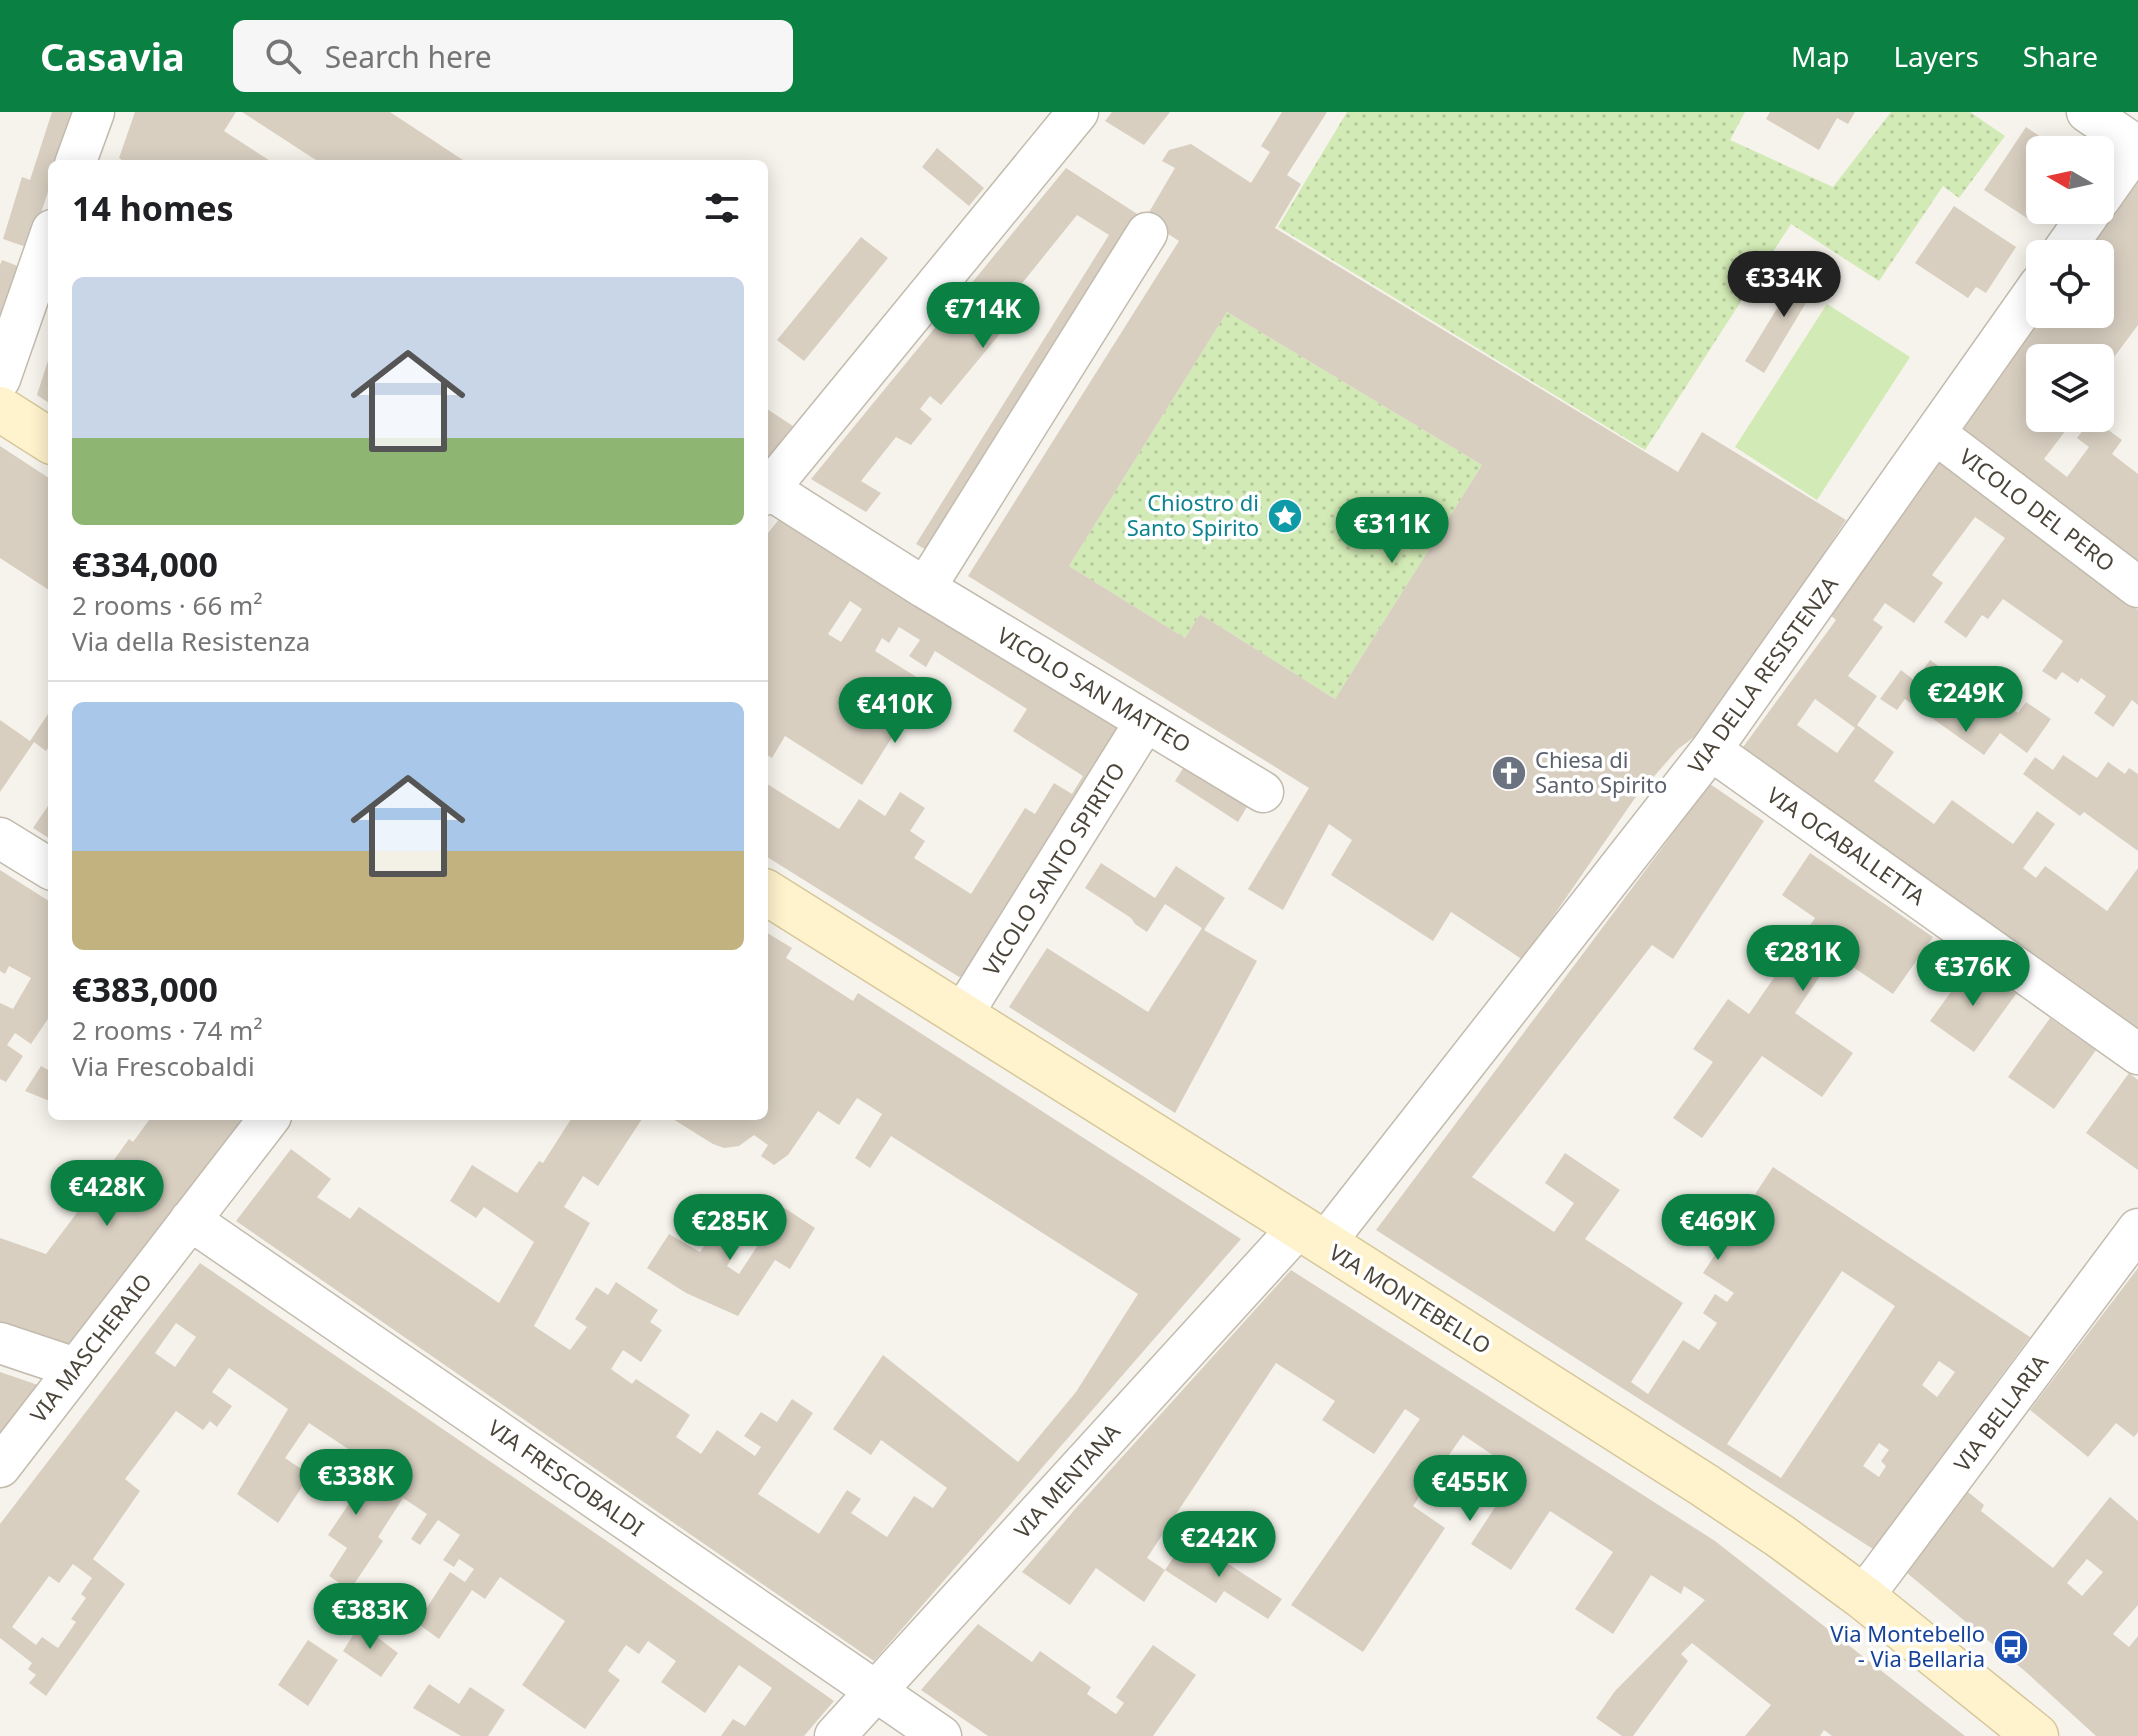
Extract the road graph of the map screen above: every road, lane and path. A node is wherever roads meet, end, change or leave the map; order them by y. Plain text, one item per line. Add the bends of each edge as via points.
1 (94, 112) edge
2 (1078, 112) edge
3 (2087, 112) edge
4 (2137, 146) edge
5 (76, 160) edge
6 (2114, 179) edge
7 (1147, 233) dead end
8 (48, 241) edge
9 (2026, 304) edge
10 (0, 379) edge
11 (0, 409) edge
12 (1936, 434) junction
13 (48, 439) edge
14 (768, 491) edge
15 (768, 493) edge
16 (2138, 587) edge
17 (925, 588) junction
18 (1145, 722) junction
19 (1711, 750) junction
20 (1263, 792) dead end
21 (0, 838) edge
22 (48, 868) edge
23 (768, 894) edge
24 (962, 1015) junction
25 (2138, 1054) edge
26 (268, 1120) edge
27 (190, 1220) junction
28 (2138, 1229) edge
29 (1311, 1235) junction
30 (0, 1343) edge
31 (75, 1368) junction
32 (0, 1467) edge
33 (1863, 1597) junction
34 (875, 1691) junction
35 (835, 1736) edge
36 (941, 1736) edge
37 (2036, 1736) edge

1 - 5 street
2 - 14 street
3 - 4 street
4 - 6 street
7 - 17 street
8 - 10 street
9 - 12 street, VIA DELLA RESISTENZA
11 - 13 street
12 - 16 street, VICOLO DEL PERO
12 - 19 street, VIA DELLA RESISTENZA
15 - 17 street, VICOLO SAN MATTEO
17 - 18 street, VICOLO SAN MATTEO
18 - 20 street, VICOLO SAN MATTEO
18 - 24 street, VICOLO SANTO SPIRITO
19 - 25 street, VIA OCABALLETTA
19 - 29 street, VIA DELLA RESISTENZA
21 - 22 street
23 - 24 street, VIA MONTEBELLO
24 - 29 street, VIA MONTEBELLO
26 - 27 street, VIA MASCHERAIO
27 - 31 street, VIA MASCHERAIO
27 - 34 street, VIA FRESCOBALDI
28 - 33 street, VIA BELLARIA
29 - 33 street, VIA MONTEBELLO via 1704,1485
29 - 34 street, VIA MENTANA
30 - 31 street
31 - 32 street, VIA MASCHERAIO
33 - 37 street, VIA MONTEBELLO
34 - 35 street, VIA MENTANA
34 - 36 street, VIA FRESCOBALDI

